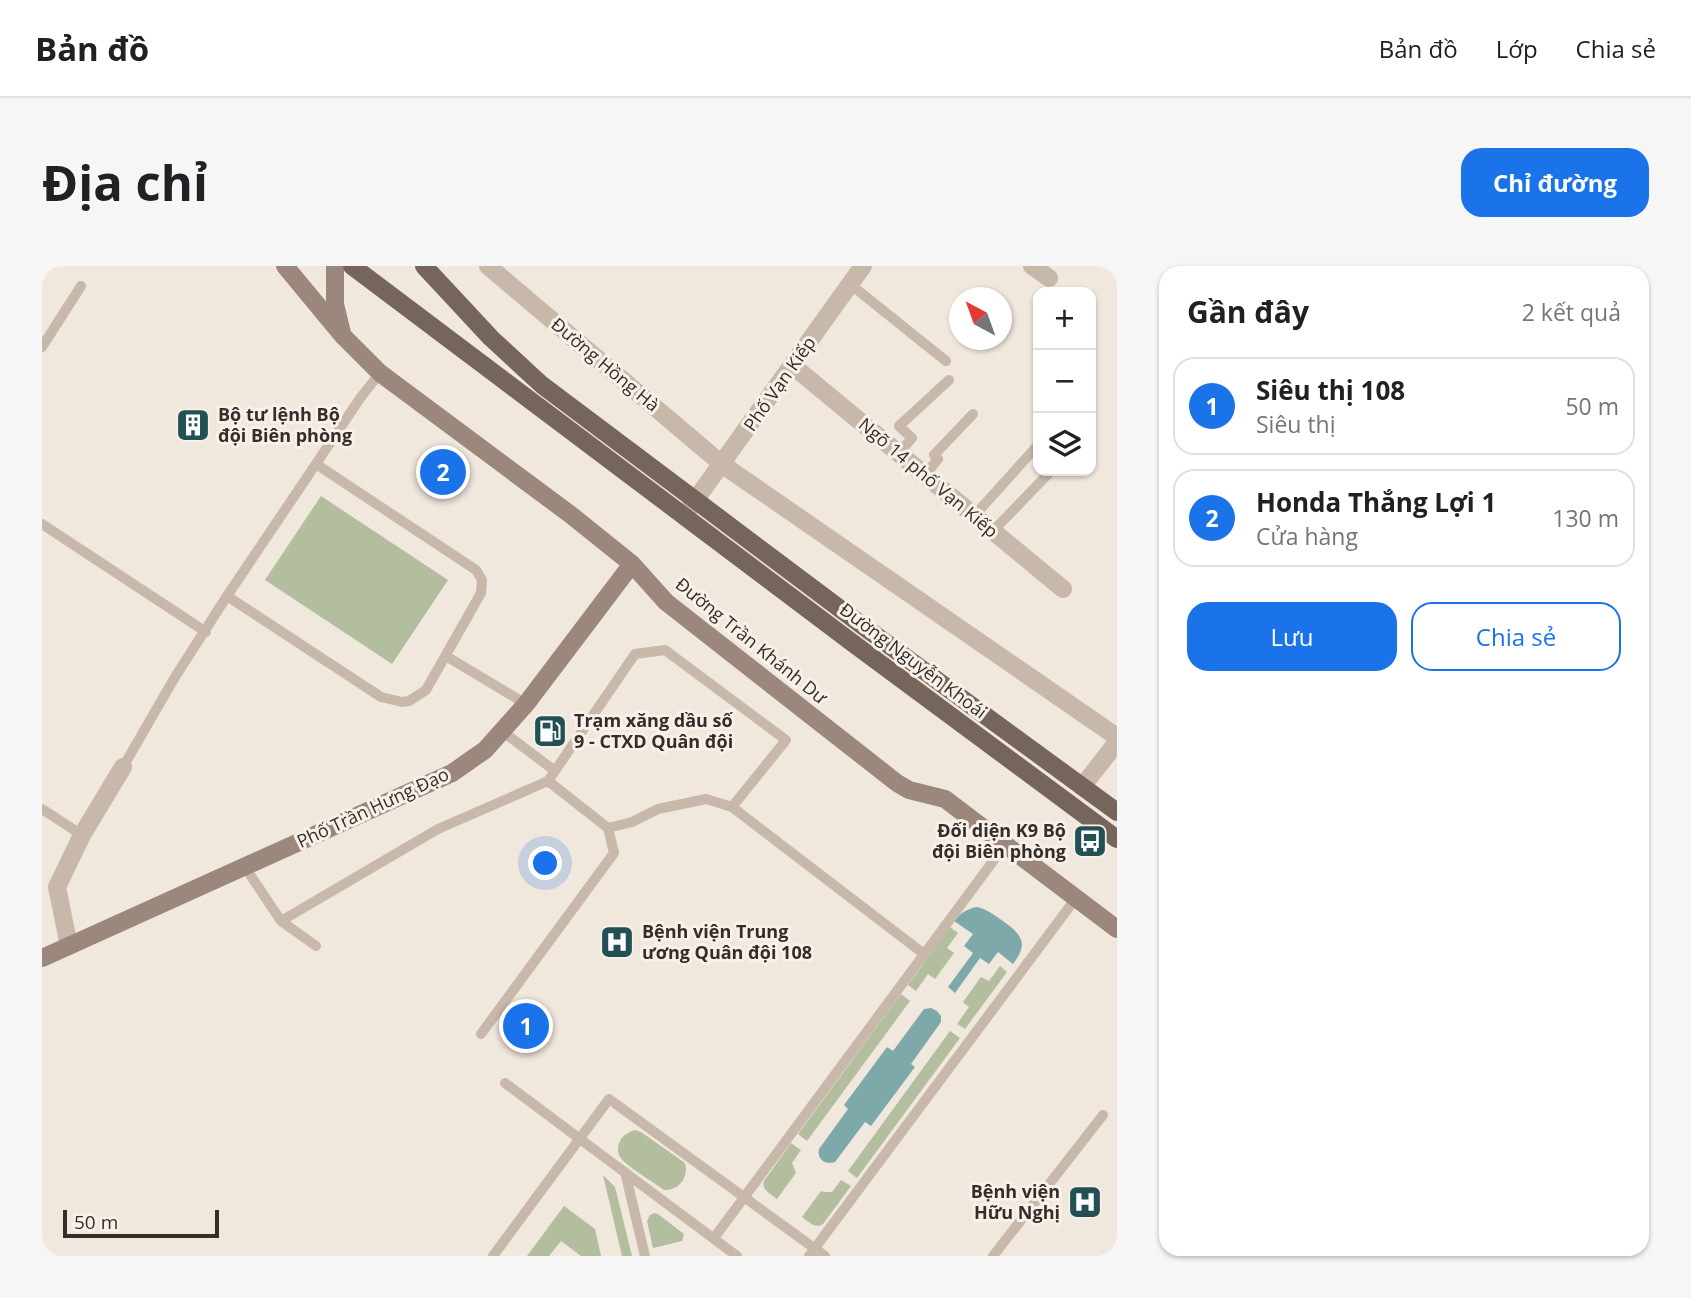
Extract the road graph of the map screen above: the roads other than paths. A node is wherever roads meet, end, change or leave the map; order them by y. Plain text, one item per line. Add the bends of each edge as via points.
1 (285, 266) edge
2 (335, 266) edge
3 (352, 266) edge
4 (424, 266) edge
5 (488, 266) edge
6 (863, 266) edge
7 (1032, 266) edge
8 (1049, 278) dead end
9 (850, 284) junction
10 (81, 286) dead end
11 (343, 336) junction
12 (42, 347) edge
13 (946, 361) dead end
14 (793, 366) junction
15 (380, 373) junction
16 (948, 380) dead end
17 (973, 414) dead end
18 (1033, 451) edge
19 (899, 453) junction
20 (316, 464) junction
21 (723, 465) junction
22 (925, 475) junction
23 (1046, 476) edge
24 (697, 501) junction
25 (684, 516) junction
26 (974, 516) junction
27 (42, 524) edge
28 (993, 531) junction
29 (632, 564) junction
30 (1063, 590) dead end
31 (227, 596) junction
32 (205, 632) junction
33 (446, 656) junction
34 (526, 704) junction
35 (502, 731) junction
36 (1117, 739) edge
37 (123, 767) joint
38 (555, 771) junction
39 (548, 781) junction
40 (1082, 787) junction
41 (732, 807) junction
42 (42, 808) edge
43 (1117, 812) edge
44 (608, 828) junction
45 (82, 835) junction
46 (1117, 838) edge
47 (1005, 845) junction
48 (245, 867) junction
49 (1076, 898) junction
50 (281, 921) junction
51 (1117, 929) edge
52 (69, 946) junction
53 (316, 946) dead end
54 (924, 954) junction
55 (42, 958) edge
56 (481, 1034) dead end
57 (505, 1083) dead end
58 (1103, 1115) dead end
59 (580, 1138) junction
60 (625, 1172) junction
61 (744, 1197) junction
62 (713, 1238) junction
63 (812, 1252) edge
64 (493, 1256) edge
65 (645, 1256) edge
66 (737, 1256) edge
67 (825, 1256) edge
68 (993, 1256) edge

1 - 11 main road, Đường Trần Khánh Dư
2 - 11 main road via 335,304
3 - 25 main road
4 - 24 main road via 542,385
5 - 21 street, Đường Hồng Hà
6 - 9 street, Phố Vạn Kiếp
7 - 8 street
9 - 13 lane
9 - 14 street, Phố Vạn Kiếp
10 - 12 lane
11 - 15 main road, Đường Trần Khánh Dư
14 - 19 street, Ngõ 14 phố Vạn Kiếp
14 - 21 street, Phố Vạn Kiếp
15 - 20 lane
15 - 29 main road, Đường Trần Khánh Dư
16 - 19 lane via 899,426 912,439
17 - 22 lane via 934,455 939,458
18 - 26 lane
19 - 22 street, Ngõ 14 phố Vạn Kiếp
20 - 31 lane
20 - 33 lane via 476,570 482,580 481,593
21 - 24 street, Phố Vạn Kiếp
21 - 36 street
22 - 26 street, Ngõ 14 phố Vạn Kiếp
23 - 28 lane
24 - 25 street, Phố Vạn Kiếp
24 - 40 main road, Đường Nguyễn Khoái
25 - 46 main road, Đường Nguyễn Khoái
26 - 28 street, Ngõ 14 phố Vạn Kiếp
27 - 32 lane
28 - 30 street, Ngõ 14 phố Vạn Kiếp
29 - 34 main road, Phố Trần Hưng Đạo
29 - 47 main road, Đường Trần Khánh Dư via 666,602 897,783 945,799
31 - 32 lane
31 - 33 lane via 381,697 402,702 418,696
32 - 37 lane
33 - 34 lane
34 - 35 main road, Phố Trần Hưng Đạo
35 - 38 lane
35 - 48 main road, Phố Trần Hưng Đạo via 485,750 452,773
36 - 40 street
37 - 45 street
38 - 39 lane
38 - 41 lane via 635,654 665,650 786,740
39 - 44 lane
39 - 50 lane via 438,829
40 - 43 main road, Đường Nguyễn Khoái
41 - 44 lane via 706,799 658,808
41 - 54 lane
42 - 45 lane
44 - 56 lane via 614,853
45 - 52 street via 57,887
47 - 49 main road, Đường Trần Khánh Dư
47 - 54 lane
48 - 50 lane
48 - 52 main road, Phố Trần Hưng Đạo
49 - 51 main road, Đường Trần Khánh Dư
49 - 63 lane
50 - 53 lane
52 - 55 main road, Phố Trần Hưng Đạo
54 - 61 lane
57 - 59 lane
58 - 68 lane
59 - 60 lane
59 - 61 lane via 609,1100
59 - 64 lane
60 - 62 lane
60 - 65 lane
61 - 62 lane
61 - 63 lane
62 - 66 lane
63 - 67 lane

